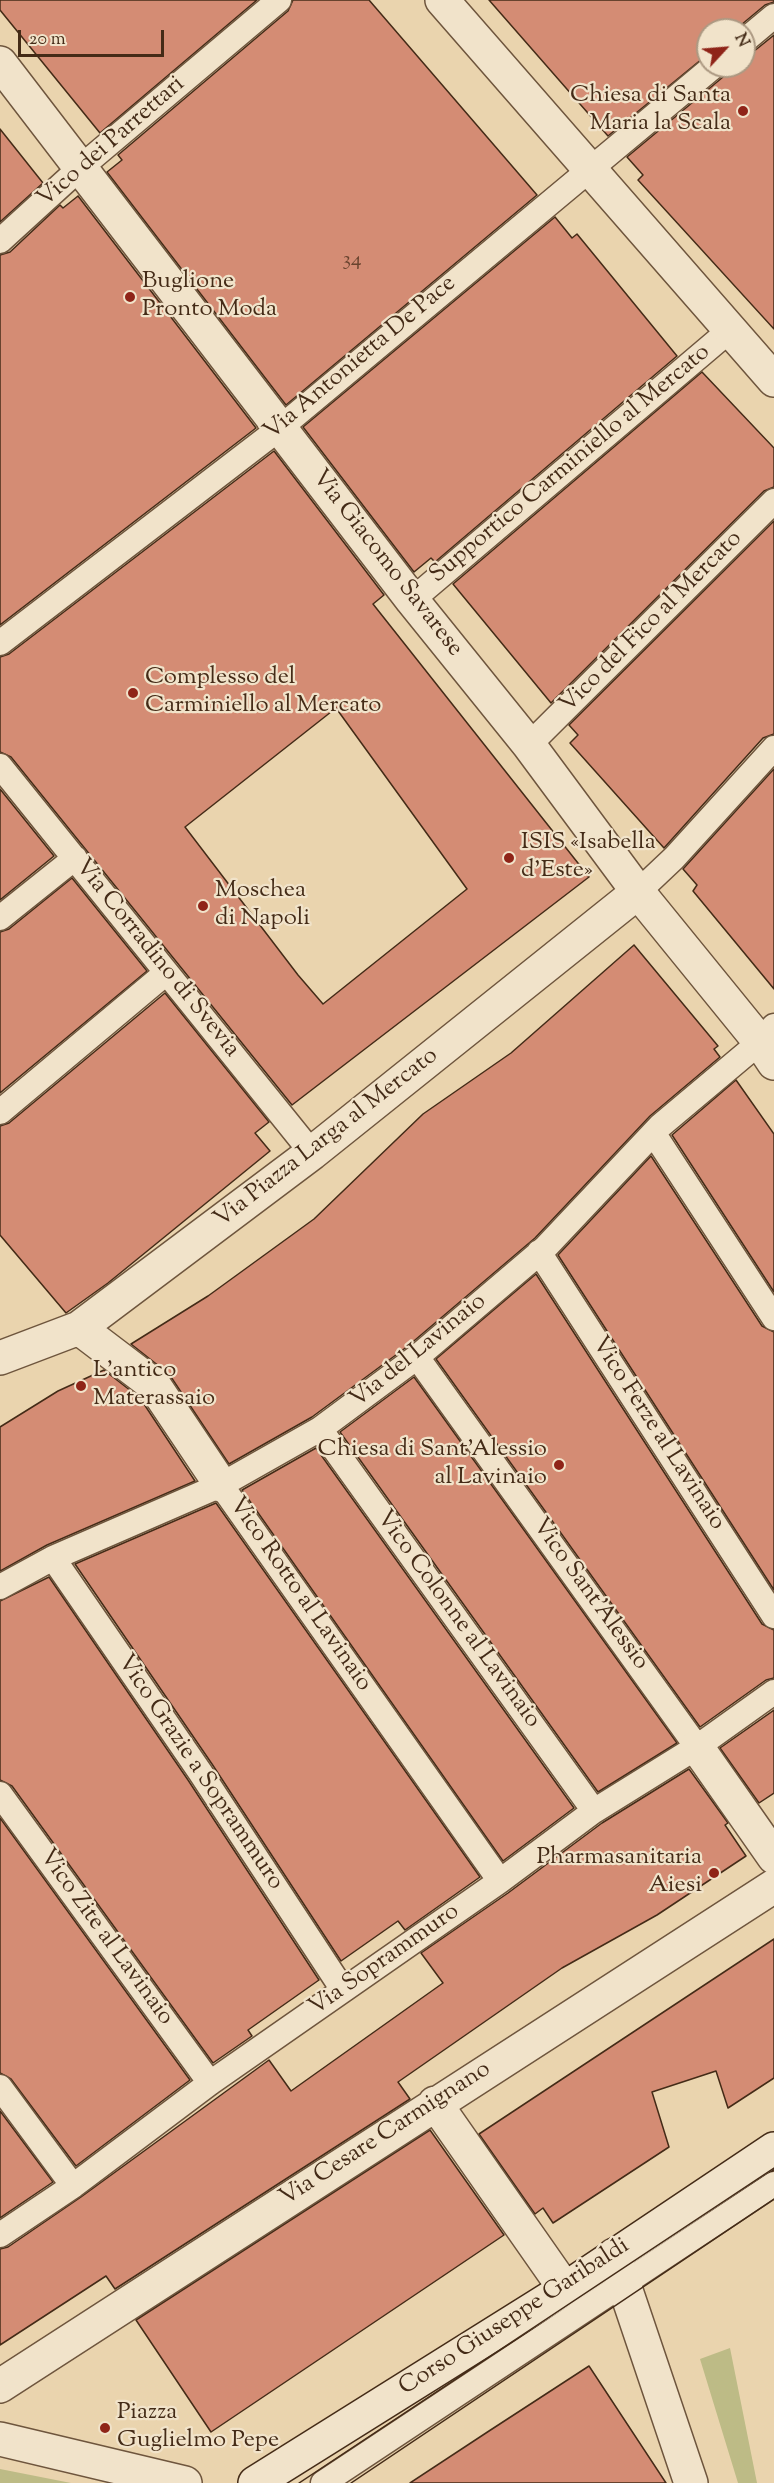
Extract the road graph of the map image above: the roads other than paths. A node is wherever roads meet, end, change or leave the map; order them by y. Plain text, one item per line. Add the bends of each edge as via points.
1 (279, 0) edge
2 (442, 0) edge
3 (774, 16) edge
4 (756, 31) edge
5 (0, 63) edge
6 (699, 78) edge
7 (80, 168) junction
8 (590, 168) junction
9 (0, 241) edge
10 (730, 330) junction
11 (774, 380) edge
12 (280, 428) junction
13 (774, 501) edge
14 (412, 600) junction
15 (0, 643) edge
16 (529, 745) junction
17 (774, 748) edge
18 (0, 766) edge
19 (75, 858) junction
20 (638, 892) junction
21 (0, 918) edge
22 (166, 973) junction
23 (769, 1043) edge
24 (0, 1112) edge
25 (654, 1134) junction
26 (312, 1154) junction
27 (539, 1252) junction
28 (774, 1318) edge
29 (79, 1328) junction
30 (417, 1357) junction
31 (0, 1358) edge
32 (320, 1429) junction
33 (221, 1485) junction
34 (53, 1558) junction
35 (0, 1587) edge
36 (774, 1616) edge
37 (774, 1692) edge
38 (697, 1747) junction
39 (0, 1794) edge
40 (594, 1811) junction
41 (774, 1857) edge
42 (500, 1881) junction
43 (774, 1886) edge
44 (343, 1990) junction
45 (210, 2083) junction
46 (0, 2087) edge
47 (435, 2103) junction
48 (774, 2149) edge
49 (774, 2184) edge
50 (73, 2186) junction
51 (0, 2235) edge
52 (618, 2269) junction
53 (565, 2289) junction
54 (0, 2386) edge
55 (0, 2439) edge
56 (185, 2483) edge
57 (255, 2483) edge
58 (324, 2483) edge
59 (691, 2483) edge

1 - 7 lane, Vico dei Parrettari
2 - 8 street
3 - 4 lane
5 - 7 street, Via Giacomo Savarese
6 - 8 lane, Via Antonietta De Pace
7 - 9 lane, Vico dei Parrettari
7 - 12 street, Via Giacomo Savarese
8 - 10 street
8 - 12 lane, Via Antonietta De Pace
10 - 11 street
10 - 14 lane, Supportico Carminiello al Mercato
12 - 14 street, Via Giacomo Savarese
12 - 15 lane, Via Antonietta De Pace
13 - 16 lane, Vico del Fico al Mercato
14 - 16 street, Via Giacomo Savarese
16 - 20 street, Via Giacomo Savarese
17 - 20 lane
18 - 19 lane, Via Corradino di Svevia
19 - 21 lane
19 - 22 lane, Via Corradino di Svevia
20 - 23 street, Via Giacomo Savarese
20 - 26 street, Via Piazza Larga al Mercato
22 - 24 lane
22 - 26 lane, Via Corradino di Svevia
23 - 25 lane, Via del Lavinaio
25 - 27 lane, Via del Lavinaio
25 - 28 lane
26 - 29 street, Via Piazza Larga al Mercato
27 - 30 lane, Via del Lavinaio
27 - 36 lane, Vico Ferze al Lavinaio
29 - 31 street, Via Piazza Larga al Mercato
29 - 33 street, Vico Rotto al Lavinaio via 154,1385
30 - 32 lane, Via del Lavinaio
30 - 38 lane, Vico Sant'Alessio
32 - 33 lane, Via del Lavinaio
32 - 40 lane, Vico Colonne al Lavinaio
33 - 34 lane, Via del Lavinaio
33 - 42 lane, Vico Rotto al Lavinaio
34 - 35 lane, Via del Lavinaio
34 - 44 lane, Vico Grazie a Soprammuro
37 - 38 lane, Via Soprammuro
38 - 40 lane, Via Soprammuro
38 - 41 street
39 - 45 lane, Vico Zite al Lavinaio
40 - 42 lane, Via Soprammuro
42 - 44 lane, Via Soprammuro
43 - 47 street, Via Cesare Carmignano
44 - 45 lane, Via Soprammuro
45 - 50 lane, Via Soprammuro
46 - 50 lane
47 - 53 street
47 - 54 street, Via Cesare Carmignano
48 - 52 street, Corso Giuseppe Garibaldi
49 - 52 lane
50 - 51 lane, Via Soprammuro
52 - 53 street, Corso Giuseppe Garibaldi
52 - 58 lane
52 - 59 street
53 - 57 street, Corso Giuseppe Garibaldi
55 - 56 street

